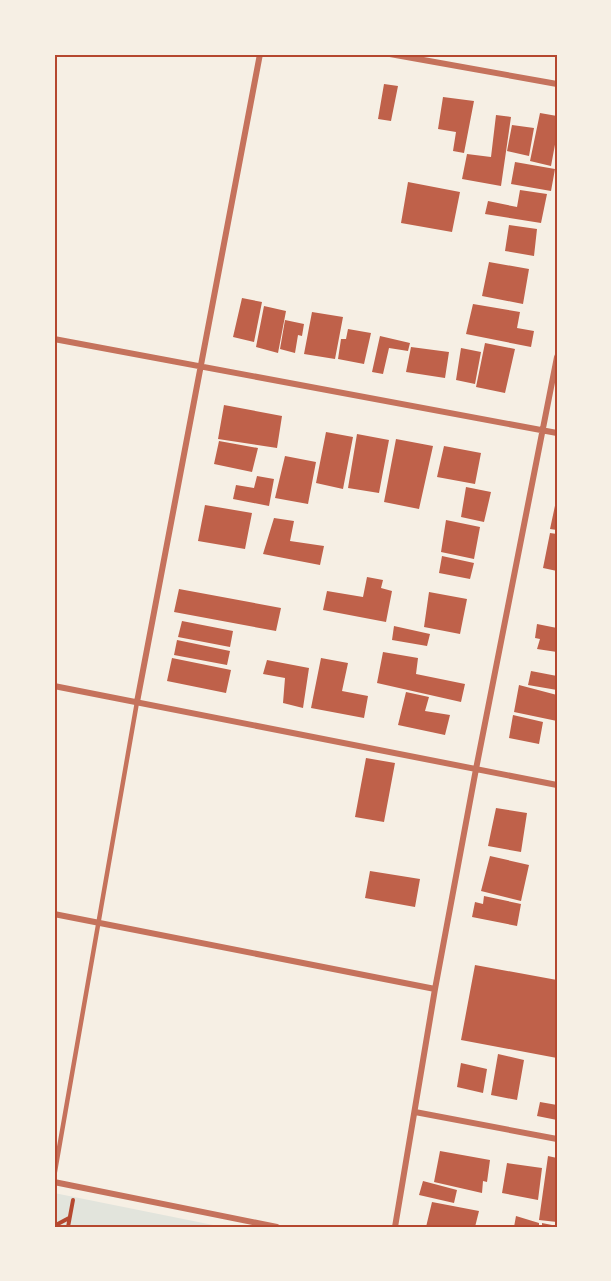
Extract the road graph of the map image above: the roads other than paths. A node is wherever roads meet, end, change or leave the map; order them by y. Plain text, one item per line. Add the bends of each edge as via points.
1 (260, 54) edge
2 (390, 54) edge
3 (557, 84) edge
4 (54, 339) edge
5 (557, 357) edge
6 (201, 366) junction
7 (543, 430) junction
8 (557, 433) edge
9 (54, 686) edge
10 (137, 702) junction
11 (476, 769) junction
12 (557, 785) edge
13 (54, 914) edge
14 (99, 923) junction
15 (435, 989) junction
16 (415, 1112) junction
17 (557, 1139) edge
18 (54, 1177) edge
19 (54, 1182) edge
20 (277, 1227) edge
21 (395, 1227) edge

1 - 6 street
2 - 3 street
4 - 6 street
5 - 7 street
6 - 7 street
6 - 10 street
7 - 8 street
7 - 11 street
9 - 10 street
10 - 11 street
10 - 14 lane
11 - 12 street
11 - 15 street
13 - 14 street
14 - 15 street
14 - 18 lane
15 - 16 street
16 - 17 street
16 - 21 street
19 - 20 street

